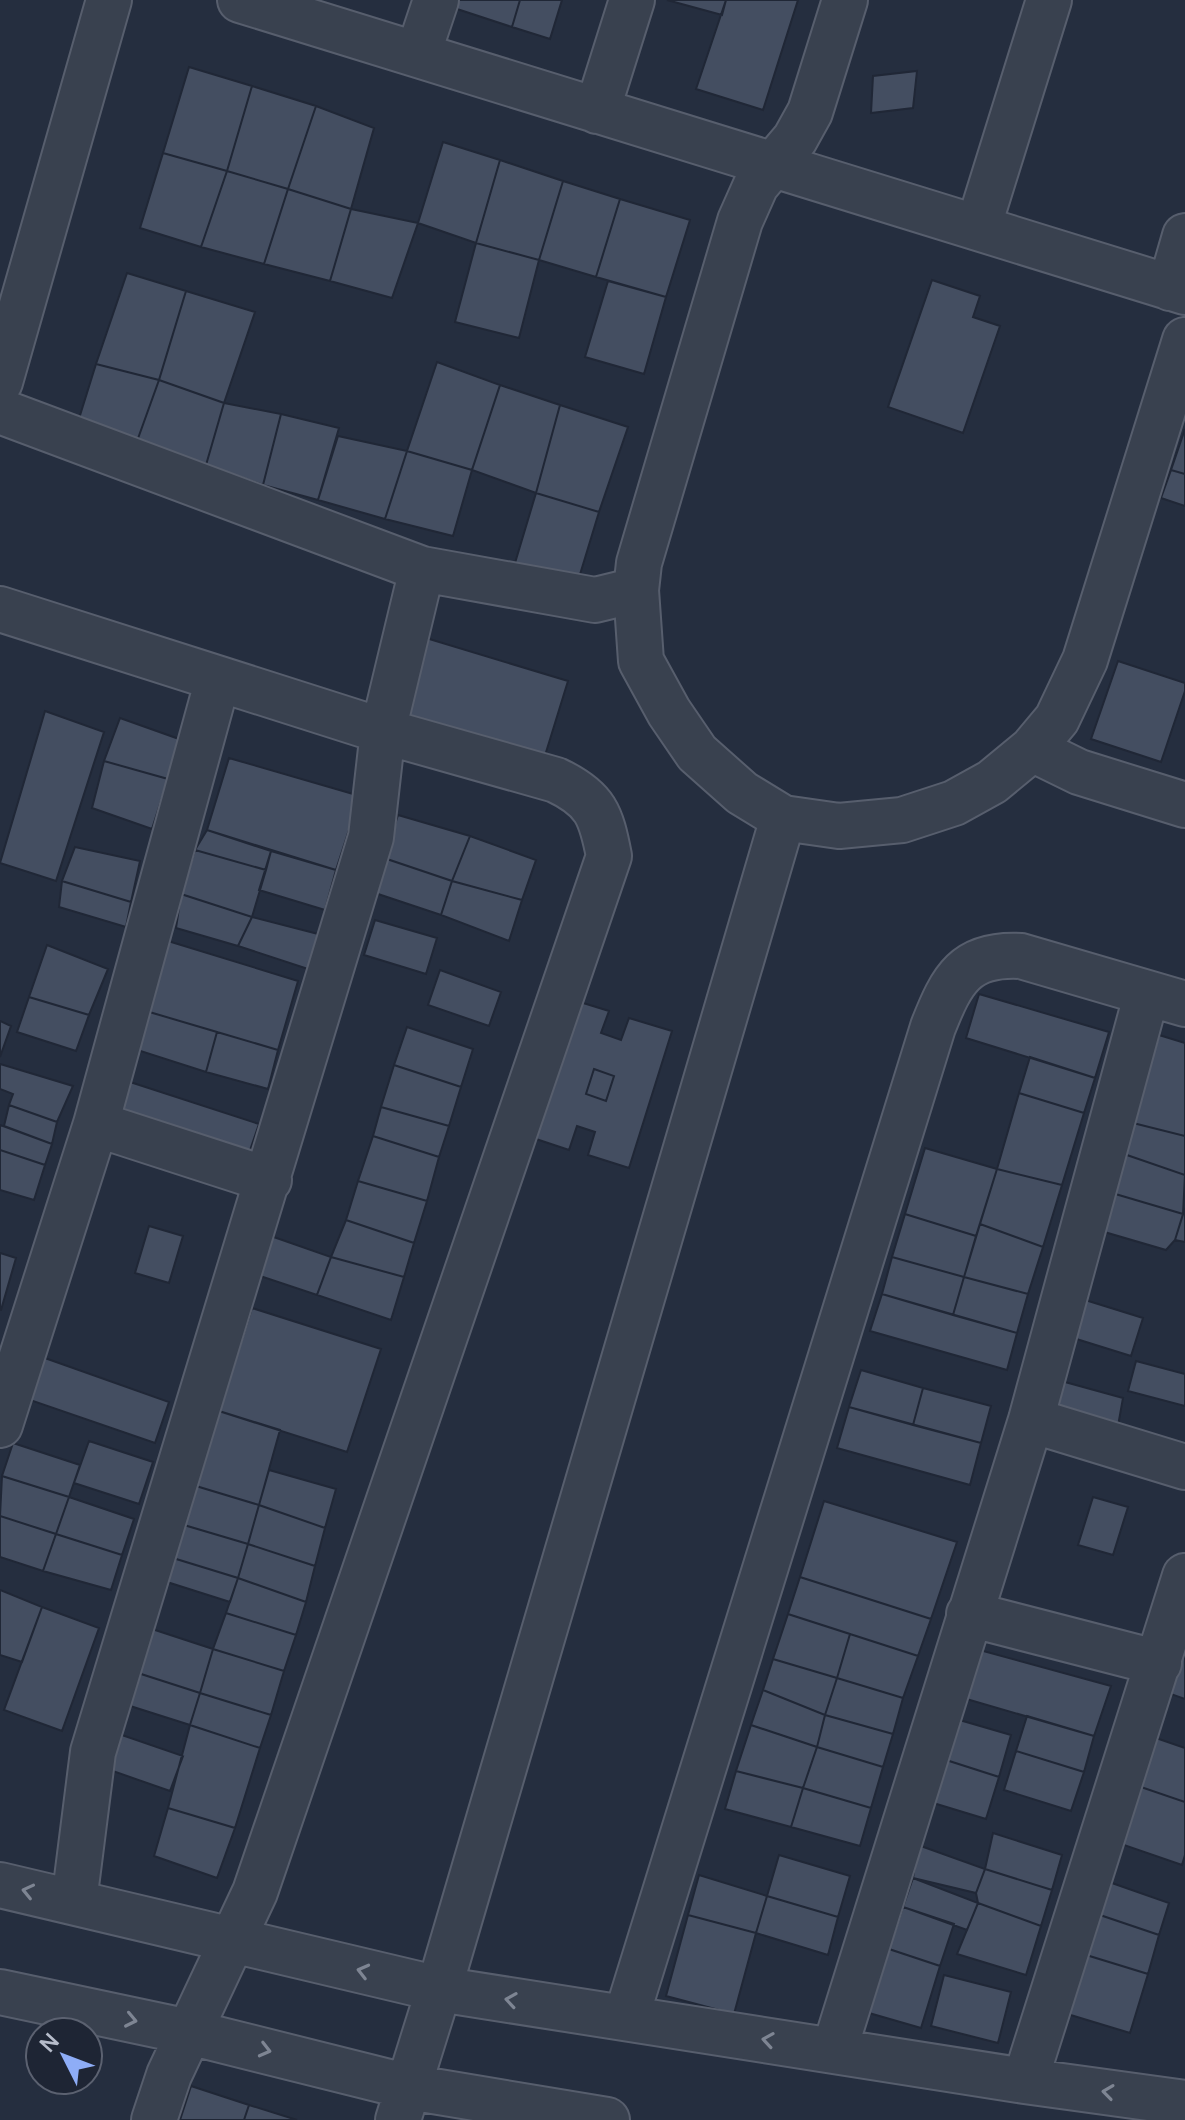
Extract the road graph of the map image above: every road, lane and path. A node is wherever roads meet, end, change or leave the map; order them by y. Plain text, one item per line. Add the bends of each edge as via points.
1 (109, 0) edge
2 (240, 0) edge
3 (436, 0) edge
4 (632, 0) edge
5 (845, 0) edge
6 (1049, 0) edge
7 (418, 54) junction
8 (597, 111) junction
9 (774, 165) junction
10 (978, 228) junction
11 (1185, 236) edge
12 (1178, 290) edge
13 (1185, 340) edge
14 (0, 382) edge
15 (0, 411) edge
16 (422, 569) junction
17 (636, 590) junction
18 (2, 619) edge
19 (218, 679) junction
20 (383, 731) junction
21 (1032, 749) junction
22 (1185, 805) edge
23 (783, 818) junction
24 (1166, 999) edge
25 (96, 1124) junction
26 (269, 1180) junction
27 (1031, 1420) junction
28 (0, 1425) edge
29 (1185, 1467) edge
30 (1185, 1576) edge
31 (969, 1614) junction
32 (1159, 1663) junction
33 (0, 1885) edge
34 (74, 1902) junction
35 (233, 1939) junction
36 (439, 1989) junction
37 (0, 1992) edge
38 (626, 2018) junction
39 (189, 2032) junction
40 (834, 2051) junction
41 (1025, 2081) junction
42 (1185, 2103) edge
43 (403, 2104) edge
44 (154, 2120) edge
45 (607, 2120) edge

1 - 14 street
2 - 7 street
3 - 7 street
4 - 8 street
5 - 9 street via 810,112
6 - 10 street
7 - 8 street
8 - 9 street
9 - 10 street
9 - 17 street via 756,185 740,221 639,563
10 - 12 street
11 - 12 street
13 - 21 street via 1085,660 1057,719
15 - 16 street
16 - 17 street via 595,600
16 - 20 street
17 - 23 street via 641,661 669,712 697,753 742,793
18 - 19 street
19 - 20 street
19 - 25 street
20 - 26 street via 371,837
20 - 35 street via 577,790 593,804 609,856 255,1892
21 - 22 street via 1079,772
21 - 23 street via 992,782 954,803 902,820 839,826
23 - 36 street
24 - 27 street
24 - 38 street via 1021,956 998,955 979,959 945,996
25 - 26 street
25 - 28 street
26 - 34 street via 93,1752
27 - 29 street
27 - 31 street
30 - 32 street
31 - 32 street
31 - 40 street
32 - 41 street
34 -> 33 street
34 - 35 street
36 -> 35 street
35 - 39 street
38 -> 36 street
36 - 43 street
37 -> 39 street
40 -> 38 street
39 -> 43 street
39 - 44 street
40 - 41 street
42 -> 41 street
43 - 45 street

